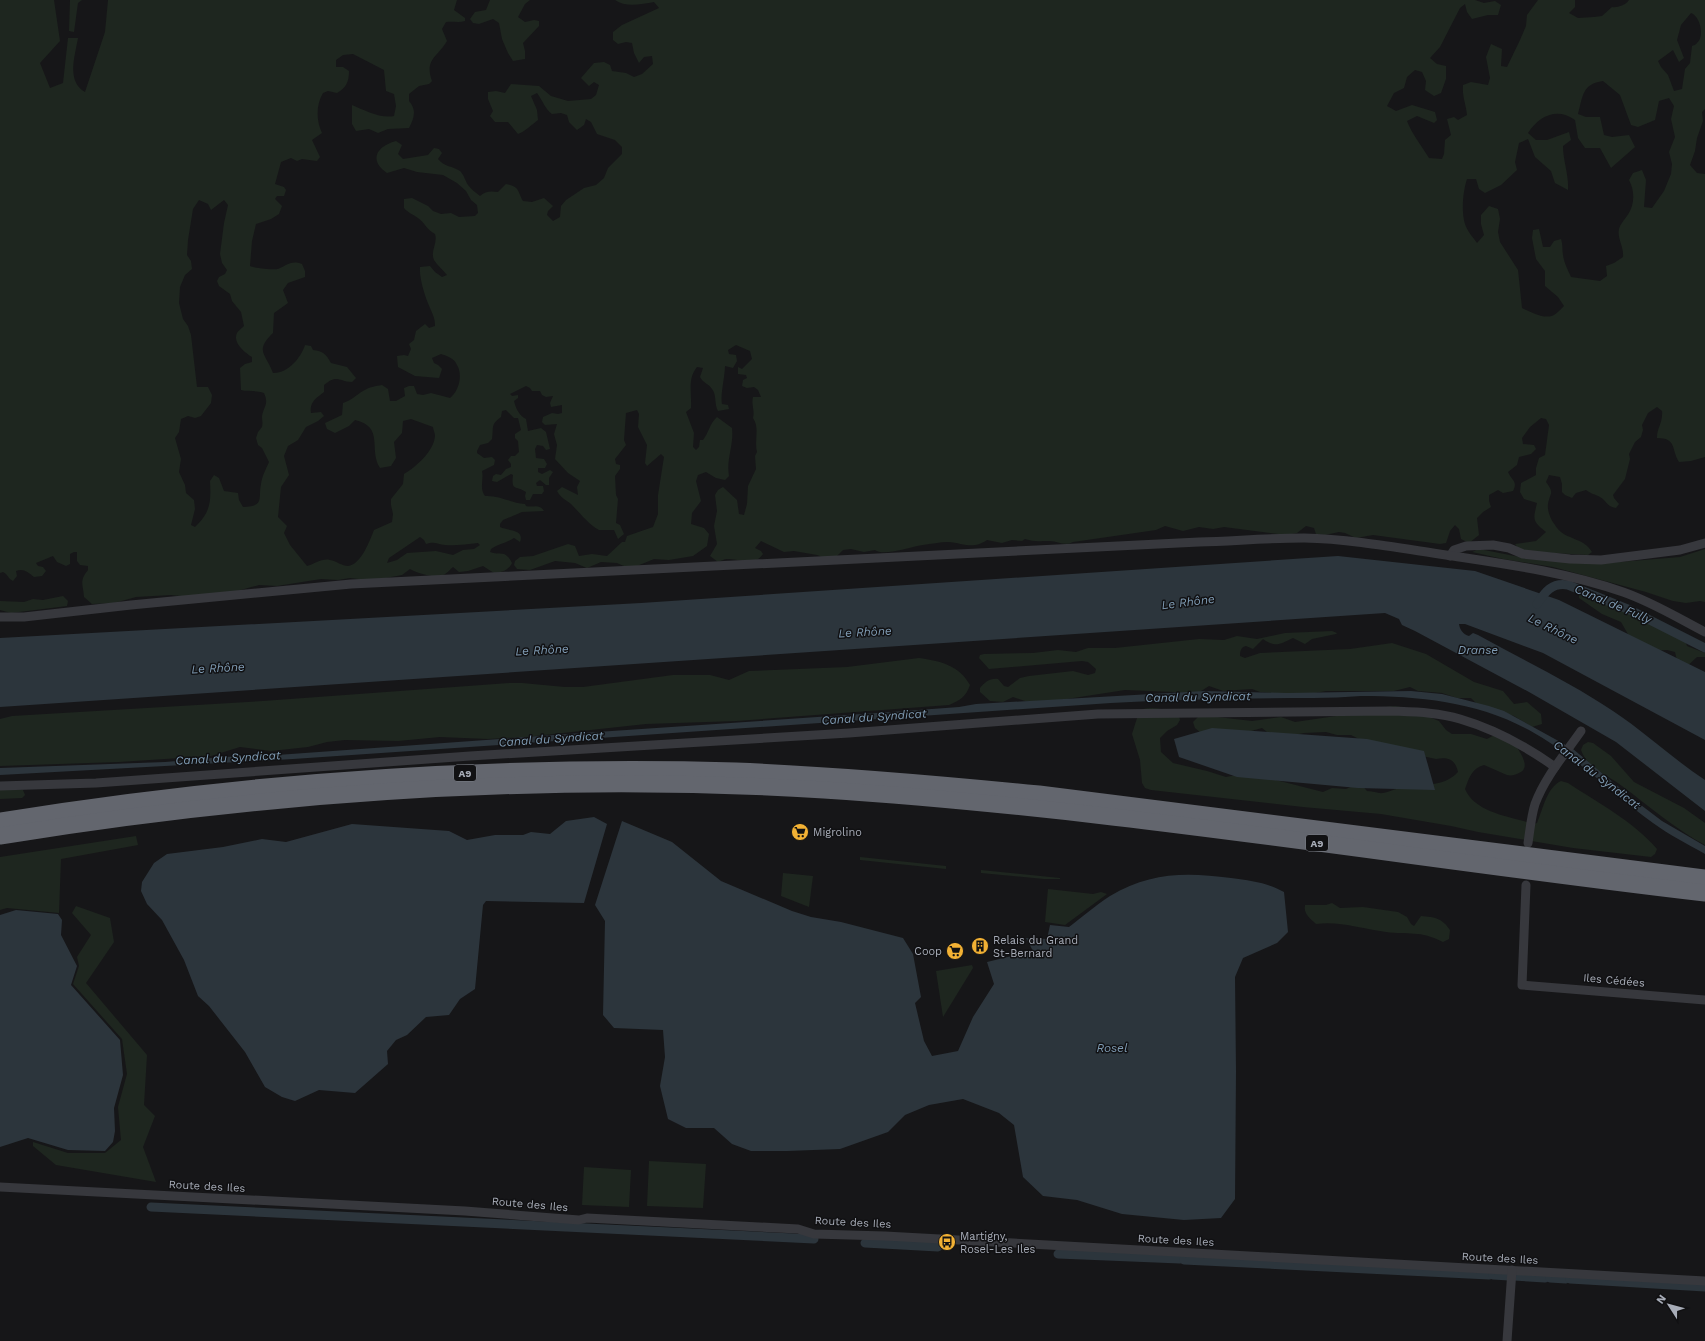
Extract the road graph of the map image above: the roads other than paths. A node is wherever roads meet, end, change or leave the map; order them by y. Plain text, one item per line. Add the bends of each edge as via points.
1 (1705, 542) edge
2 (1450, 556) junction
3 (0, 617) edge
4 (1705, 632) edge
5 (1578, 734) dead end
6 (1557, 764) junction
7 (0, 786) edge
8 (0, 821) edge
9 (0, 836) edge
10 (1528, 843) dead end
11 (1705, 878) edge
12 (1526, 885) dead end
13 (1705, 893) edge
14 (1705, 1000) edge
15 (0, 1187) edge
16 (1512, 1270) junction
17 (1705, 1281) edge
18 (1507, 1341) edge

1 - 2 street via 1680,550 1601,560 1523,554 1494,545 1466,546 1454,550
2 - 3 street via 1325,539 1198,542 351,584 24,617
2 - 4 street via 1563,575 1623,592
5 - 6 street
6 - 7 street via 1495,732 1460,719 1426,713 1133,713 96,783
6 - 10 street via 1535,805
8 - 11 highway, A9 via 183,795 377,777 557,770 737,772 925,783 1039,794
9 - 13 highway, A9 via 201,808 369,792 550,785 733,786 874,794 1055,810
12 - 14 street, Iles Cédées via 1522,985
15 - 16 street, Route des Iles via 457,1210 579,1220 587,1218 790,1228 814,1234
16 - 17 street, Route des Iles
16 - 18 street

